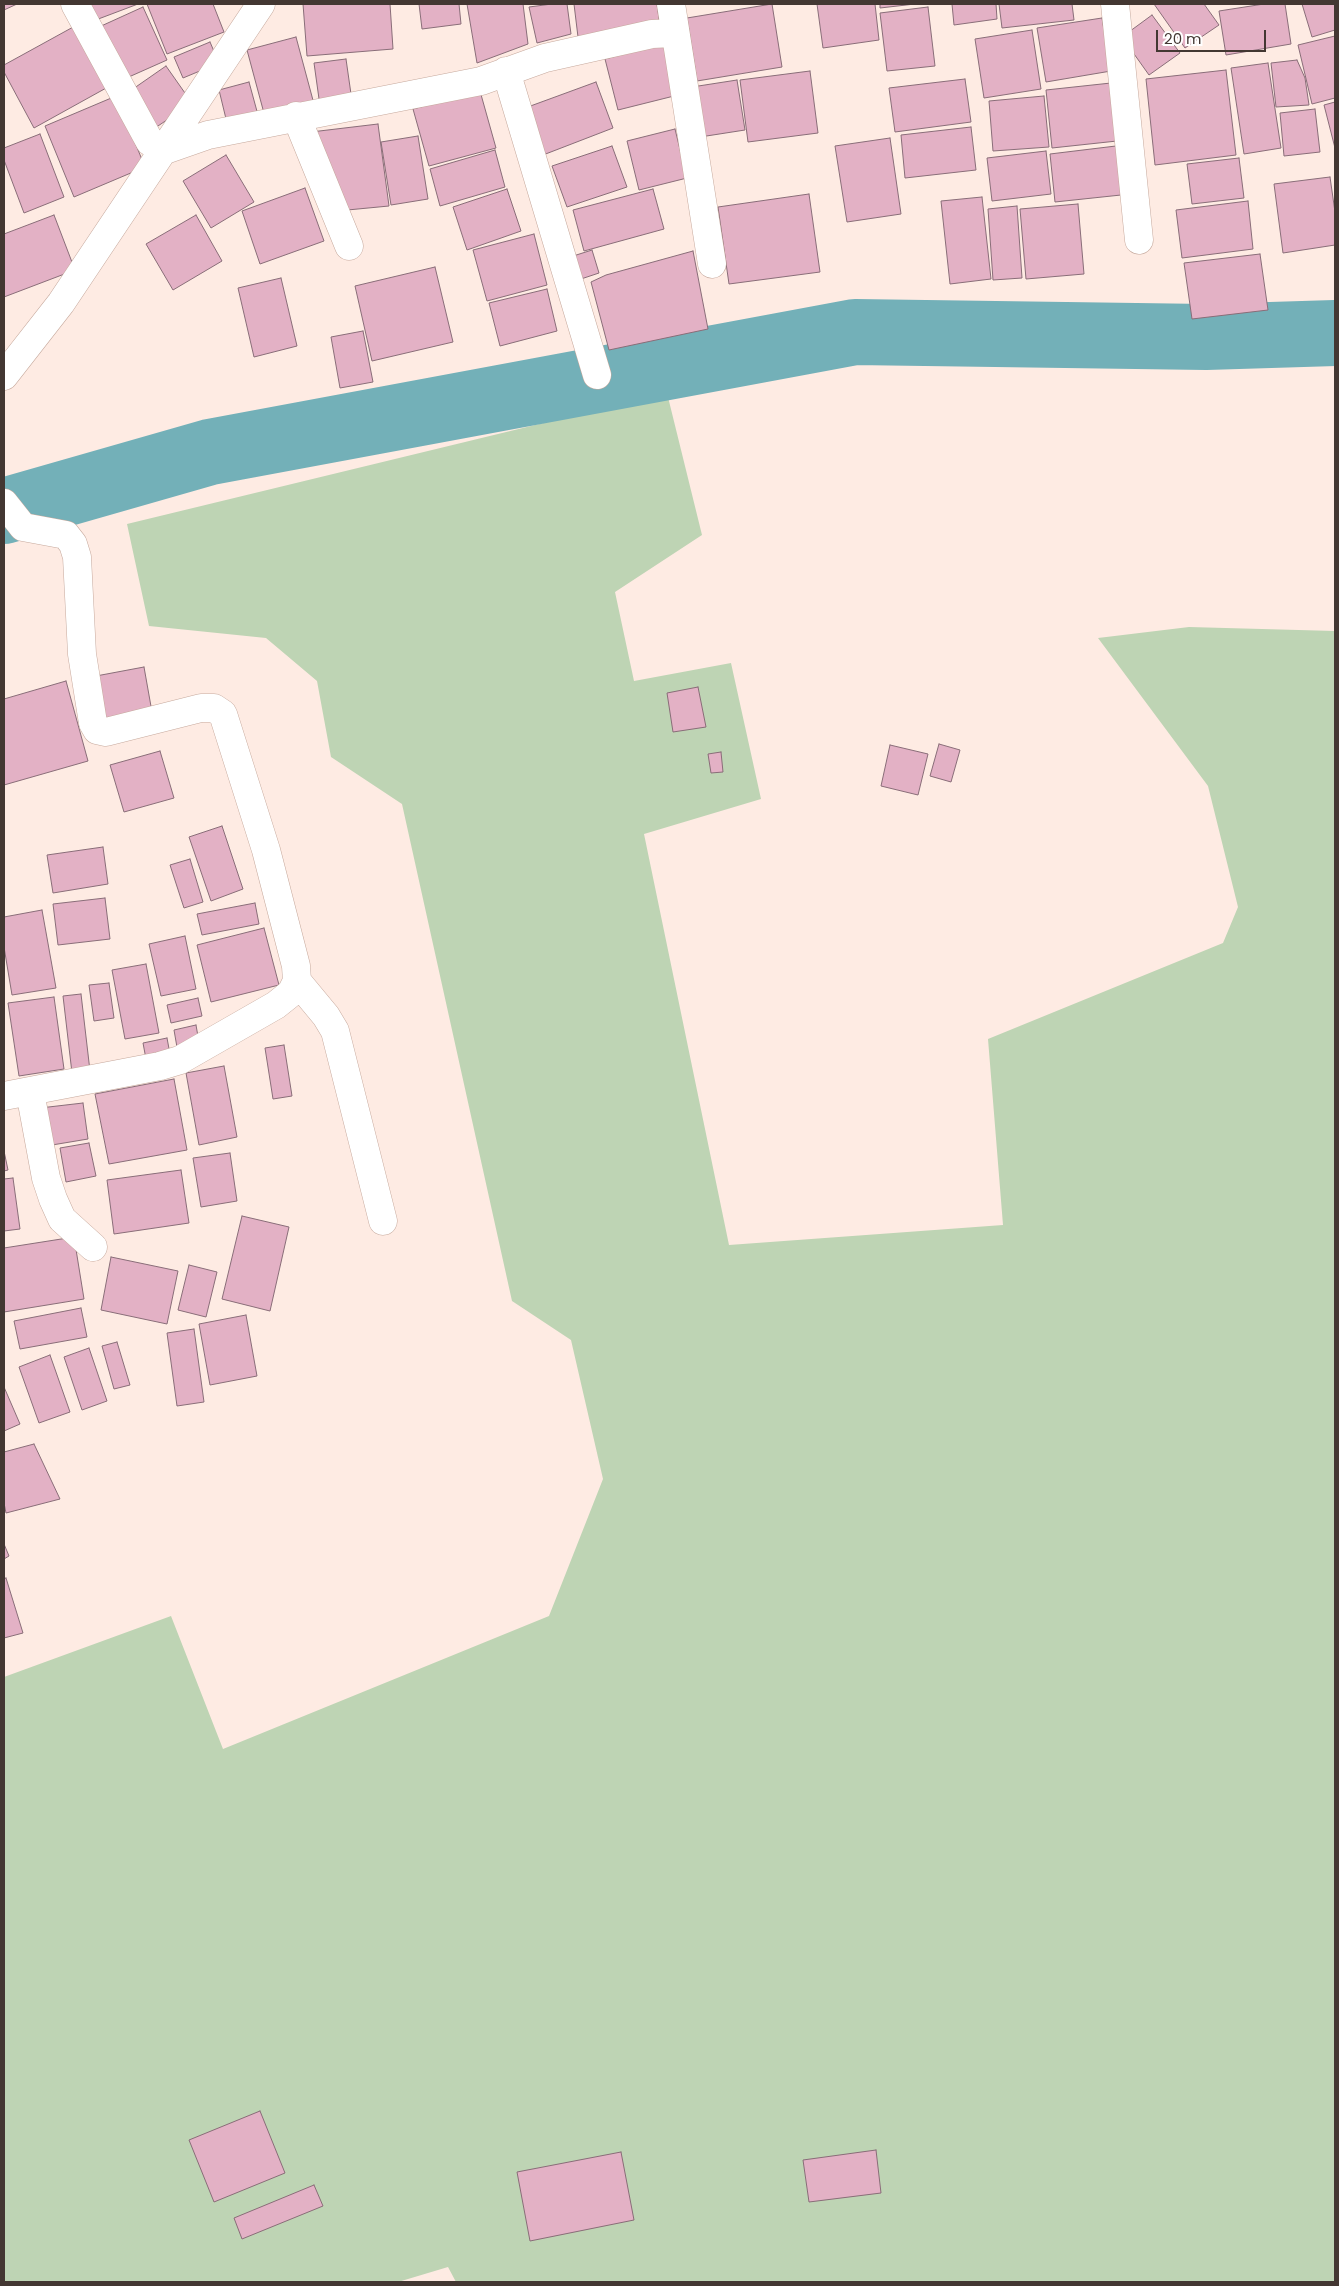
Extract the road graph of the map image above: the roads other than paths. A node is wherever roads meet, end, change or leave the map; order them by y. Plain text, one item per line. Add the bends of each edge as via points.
1 (75, 4) edge
2 (262, 4) edge
3 (671, 4) edge
4 (1115, 4) edge
5 (674, 33) junction
6 (506, 71) junction
7 (296, 116) junction
8 (165, 150) junction
9 (1139, 240) dead end
10 (349, 246) dead end
11 (712, 264) dead end
12 (597, 375) dead end
13 (4, 376) edge
14 (4, 503) edge
15 (297, 981) junction
16 (30, 1092) junction
17 (4, 1096) edge
18 (383, 1221) dead end
19 (93, 1247) dead end

1 - 8 street via 150,142
2 - 8 street
3 - 5 street
4 - 9 street
5 - 6 street via 652,34 545,58
5 - 11 street
6 - 7 street via 481,81
6 - 12 street
7 - 8 street via 208,134
7 - 10 street
8 - 13 street via 62,303
14 - 15 street via 23,527 66,535 75,550 82,654 97,730 106,732 201,708 214,708 223,714 266,850
15 - 16 street via 291,992 276,1005 180,1060
15 - 18 street via 335,1031
16 - 17 street
16 - 19 street via 53,1199 62,1219

